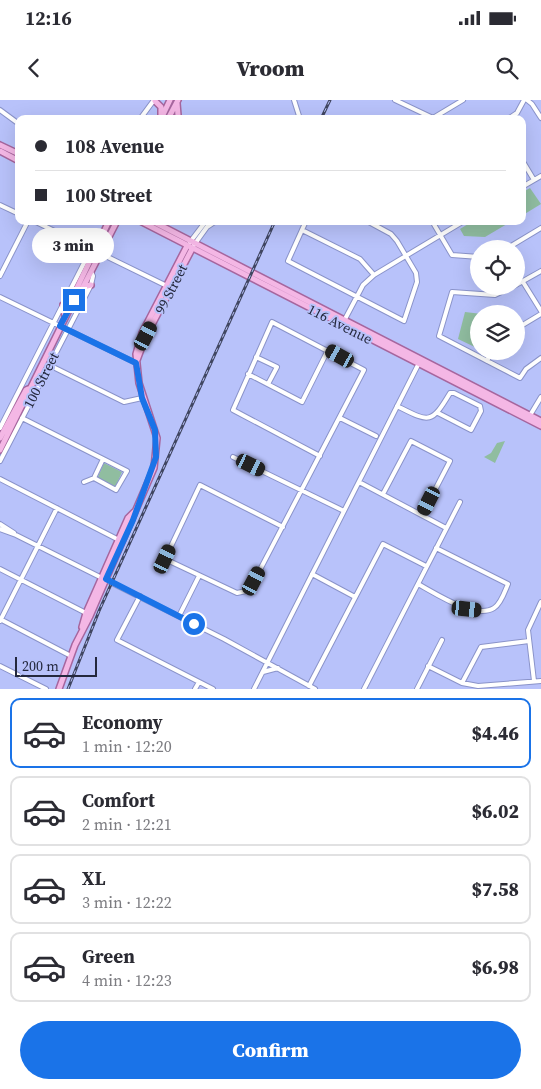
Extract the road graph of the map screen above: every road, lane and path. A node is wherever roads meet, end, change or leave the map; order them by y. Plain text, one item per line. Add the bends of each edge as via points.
1 (154, 100) edge
2 (174, 100) edge
3 (294, 100) edge
4 (395, 100) edge
5 (463, 100) edge
6 (525, 100) edge
7 (167, 107) junction
8 (0, 110) edge
9 (143, 115) edge
10 (163, 115) edge
11 (165, 115) edge
12 (168, 115) edge
13 (178, 115) dead end
14 (299, 115) edge
15 (427, 115) edge
16 (438, 115) edge
17 (515, 115) edge
18 (541, 118) edge
19 (15, 121) edge
20 (0, 145) edge
21 (0, 151) edge
22 (15, 152) edge
23 (15, 158) edge
24 (526, 167) edge
25 (541, 176) edge
26 (534, 180) junction
27 (526, 185) edge
28 (0, 206) edge
29 (15, 212) edge
30 (26, 225) edge
31 (42, 225) edge
32 (107, 225) edge
33 (115, 225) edge
34 (148, 225) edge
35 (158, 225) edge
36 (204, 225) edge
37 (211, 225) edge
38 (304, 225) edge
39 (374, 225) edge
40 (435, 225) edge
41 (457, 225) edge
42 (541, 228) edge
43 (302, 230) junction
44 (441, 235) junction
45 (521, 240) edge
46 (191, 245) junction
47 (95, 251) junction
48 (101, 253) junction
49 (405, 255) junction
50 (470, 256) edge
51 (541, 271) edge
52 (91, 272) junction
53 (374, 275) junction
54 (0, 276) edge
55 (525, 281) edge
56 (92, 285) junction
57 (525, 285) edge
58 (83, 287) junction
59 (169, 287) junction
60 (470, 293) edge
61 (357, 296) junction
62 (0, 297) edge
63 (74, 300) junction
64 (63, 305) junction
65 (541, 313) edge
66 (65, 317) junction
67 (343, 322) junction
68 (525, 323) edge
69 (53, 324) junction
70 (60, 326) junction
71 (67, 329) junction
72 (328, 350) junction
73 (256, 357) junction
74 (541, 358) edge
75 (487, 361) joint
76 (420, 362) junction
77 (136, 363) junction
78 (49, 365) junction
79 (248, 374) junction
80 (268, 384) junction
81 (28, 389) junction
82 (541, 397) edge
83 (15, 398) junction
84 (142, 398) junction
85 (398, 406) junction
86 (16, 407) junction
87 (438, 413) junction
88 (529, 417) junction
89 (22, 418) junction
90 (340, 418) junction
91 (541, 420) edge
92 (541, 426) edge
93 (0, 428) edge
94 (376, 436) dead end
95 (3, 442) edge
96 (0, 450) edge
97 (320, 456) junction
98 (234, 457) dead end
99 (103, 459) junction
100 (0, 461) edge
101 (94, 478) junction
102 (0, 479) edge
103 (84, 482) dead end
104 (359, 482) junction
105 (302, 491) junction
106 (383, 494) junction
107 (460, 502) dead end
108 (57, 508) junction
109 (344, 511) junction
110 (422, 515) junction
111 (0, 524) edge
112 (283, 527) junction
113 (446, 528) junction
114 (0, 529) edge
115 (16, 535) junction
116 (121, 541) junction
117 (38, 546) junction
118 (436, 548) junction
119 (426, 566) junction
120 (0, 569) edge
121 (312, 574) junction
122 (199, 576) junction
123 (104, 578) junction
124 (21, 580) junction
125 (418, 584) junction
126 (140, 596) junction
127 (355, 597) junction
128 (541, 602) edge
129 (86, 613) junction
130 (178, 616) junction
131 (0, 620) edge
132 (80, 634) junction
133 (442, 640) dead end
134 (529, 641) junction
135 (71, 656) junction
136 (267, 662) junction
137 (0, 666) edge
138 (428, 666) junction
139 (279, 668) junction
140 (262, 674) junction
141 (534, 681) junction
142 (541, 681) edge
143 (199, 682) junction
144 (462, 683) junction
145 (513, 683) junction
146 (309, 686) junction
147 (46, 689) edge
148 (59, 689) edge
149 (195, 689) edge
150 (214, 689) edge
151 (254, 689) edge
152 (315, 689) edge
153 (364, 689) edge
154 (417, 689) edge
155 (514, 689) edge

1 - 7 street
1 - 9 street
1 - 10 main road
2 - 7 main road
2 - 12 main road
2 - 13 main road
3 - 14 street
4 - 15 street
5 - 16 street
6 - 17 street
6 - 18 street via 532,104
7 - 11 main road
8 - 19 street
20 - 22 main road
21 - 23 main road
24 - 26 street
25 - 26 street
26 - 27 street
28 - 29 street
30 - 54 street
31 - 47 street
32 - 47 main road, 100 Street
33 - 48 main road, 100 Street
34 - 46 main road, 116 Avenue
35 - 46 main road, 116 Avenue
36 - 46 street, 99 Street
37 - 46 street, 99 Street
38 - 43 street
39 - 49 street via 391,234
40 - 44 street
41 - 44 street
42 - 45 street
43 - 53 street via 360,259
43 - 61 street via 288,261
44 - 49 street
44 - 50 street via 452,255
46 - 59 main road, 99 Street
46 - 67 main road, 116 Avenue
47 - 48 street
47 - 63 main road, 100 Street
47 - 64 street, 100 Street via 87,257
48 - 52 main road, 100 Street
48 - 59 street
49 - 53 street
49 - 61 street via 416,273 417,282 404,320
51 - 55 street
52 - 56 street
52 - 58 main road, 100 Street
53 - 61 street
56 - 58 main road
56 - 71 street, 100 Street
57 - 65 street
58 - 63 main road, 100 Street
59 - 77 main road, 99 Street via 142,334
60 - 75 street via 452,292 439,336
61 - 67 street
62 - 69 street
63 - 66 main road, 100 Street
64 - 66 main road
64 - 69 street, 100 Street
65 - 68 street
66 - 70 main road, 100 Street
67 - 76 main road, 116 Avenue
69 - 70 street
69 - 83 street, 100 Street
70 - 71 street
70 - 81 main road, 100 Street
71 - 77 street
71 - 78 street, 100 Street
72 - 73 street via 272,322
72 - 80 street via 302,402
72 - 90 street via 364,370
73 - 79 street
73 - 80 street via 277,367
74 - 75 street via 520,378
76 - 85 street
76 - 88 main road, 116 Avenue
77 - 84 main road, 99 Street
78 - 84 street via 124,402
78 - 89 street, 100 Street
79 - 80 street
79 - 97 street via 233,410
81 - 86 main road, 100 Street
81 - 95 main road, 100 Street
82 - 88 street
83 - 86 main road
83 - 93 street, 100 Street
84 - 116 main road, 99 Street via 153,423 157,449 154,468
85 - 87 street via 422,418
85 - 104 street
86 - 95 main road, 100 Street
87 - 87 street via 471,430 481,411 480,406 450,393
88 - 91 main road, 116 Avenue
88 - 92 main road, 116 Avenue
89 - 95 street, 100 Street
89 - 99 street
90 - 94 street
90 - 97 street
95 - 96 main road, 100 Street
95 - 100 street, 100 Street
97 - 105 street
98 - 105 street
99 - 101 street
99 - 101 street via 127,471 119,488 113,490
101 - 103 street
102 - 108 street
104 - 106 street
104 - 109 street
105 - 109 street
105 - 112 street
106 - 110 street
106 - 110 street via 411,441 450,461
107 - 113 street
108 - 116 street
108 - 117 street
109 - 121 street
110 - 113 street
111 - 115 street
112 - 122 street via 246,591 237,593
112 - 122 street via 200,485 165,559
113 - 118 street
114 - 115 street
115 - 117 street
116 - 123 main road, 99 Street
117 - 123 street
117 - 124 street
118 - 119 street
118 - 125 street via 508,584 497,607 492,610 467,609
119 - 125 street
119 - 127 street via 384,544
120 - 124 street
121 - 127 street
121 - 136 street
122 - 130 street
123 - 126 street
123 - 129 main road
123 - 132 main road
124 - 129 street
124 - 131 street
125 - 153 street
126 - 130 street
126 - 143 street via 118,640
127 - 146 street
128 - 134 street via 530,624
129 - 132 main road
130 - 136 street
131 - 135 street
132 - 135 main road
133 - 138 street
134 - 141 street
134 - 144 street via 481,647
135 - 148 main road
136 - 139 street
136 - 140 street
137 - 147 street
138 - 144 street
138 - 154 street
139 - 140 street
139 - 146 street
140 - 151 street
141 - 142 street
141 - 145 street
143 - 149 street
143 - 150 street
144 - 145 street via 478,686
145 - 155 street
146 - 152 street

